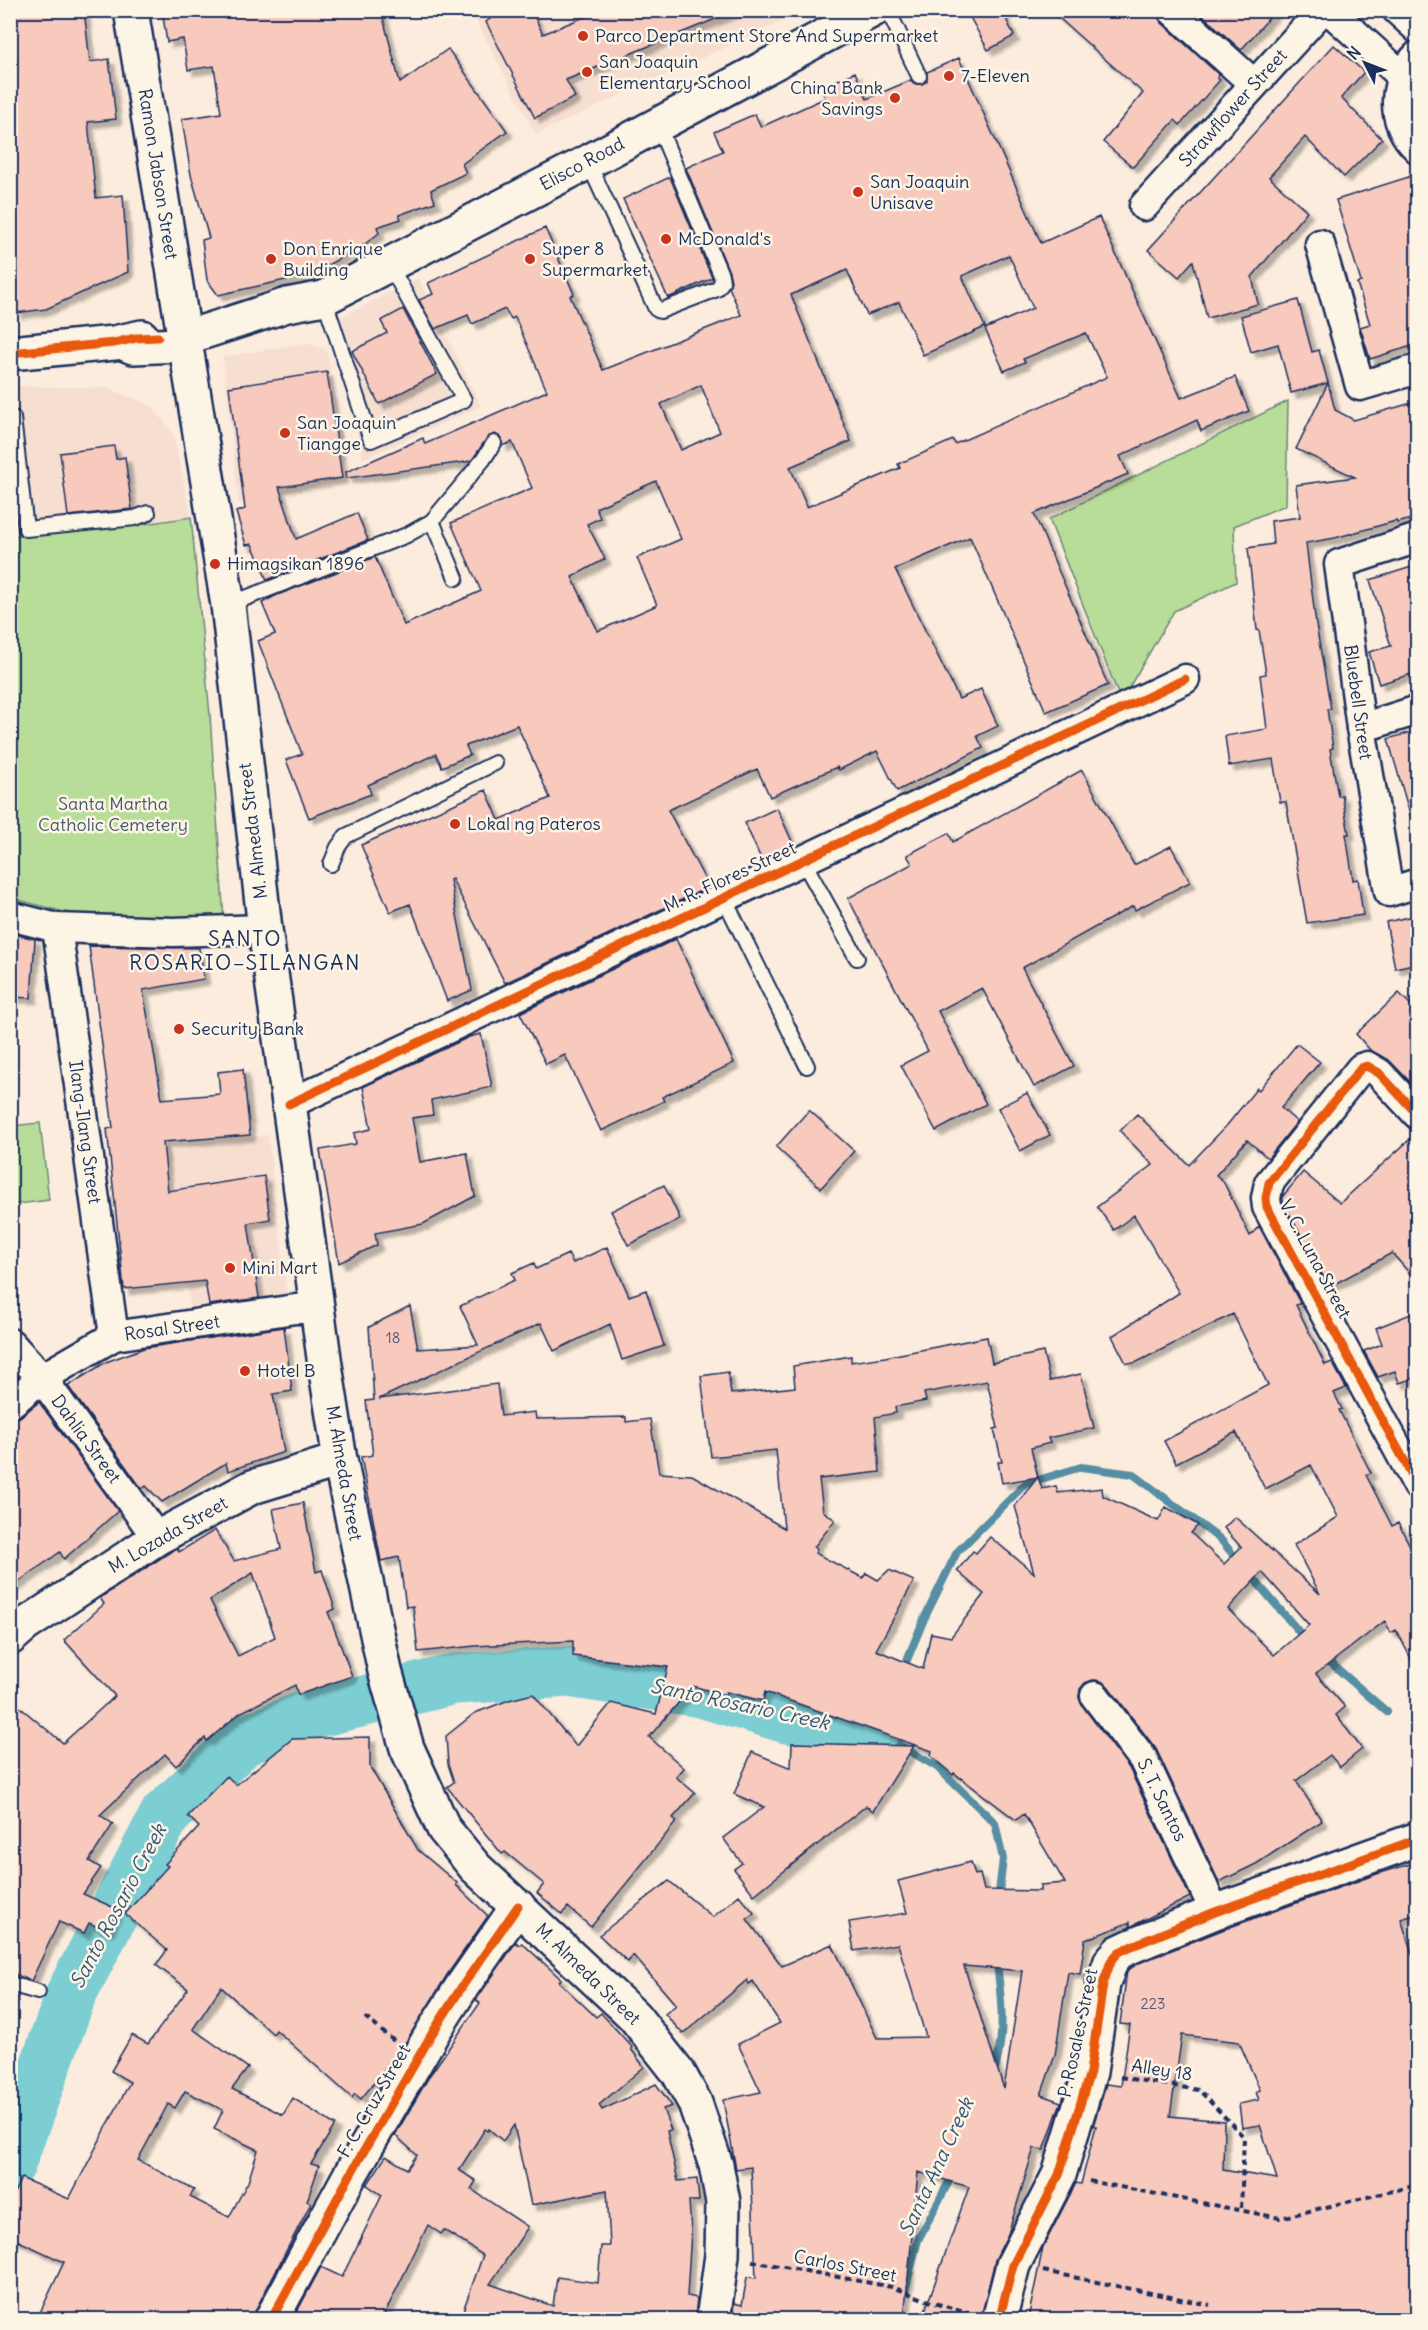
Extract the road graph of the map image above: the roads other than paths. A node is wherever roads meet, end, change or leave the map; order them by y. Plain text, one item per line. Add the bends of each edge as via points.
1 (131, 10) edge
2 (836, 10) edge
3 (873, 10) edge
4 (888, 10) edge
5 (1172, 10) edge
6 (1322, 10) edge
7 (1329, 10) edge
8 (1397, 10) edge
9 (1418, 29) edge
10 (1410, 65) edge
11 (919, 76) dead end
12 (1254, 84) junction
13 (658, 124) junction
14 (1418, 148) edge
15 (588, 162) junction
16 (1143, 206) dead end
17 (1320, 244) dead end
18 (389, 264) junction
19 (324, 298) junction
20 (287, 305) junction
21 (185, 338) junction
22 (10, 353) edge
23 (1418, 369) edge
24 (13, 418) dead end
25 (494, 443) dead end
26 (148, 513) dead end
27 (432, 521) junction
28 (1418, 538) edge
29 (456, 578) dead end
30 (228, 605) junction
31 (1185, 679) dead end
32 (1418, 710) edge
33 (1360, 728) junction
34 (495, 763) dead end
35 (803, 861) junction
36 (331, 864) dead end
37 (1418, 883) edge
38 (724, 898) junction
39 (10, 916) edge
40 (57, 928) junction
41 (265, 929) junction
42 (857, 958) dead end
43 (807, 1066) dead end
44 (289, 1104) junction
45 (1418, 1115) edge
46 (317, 1309) junction
47 (114, 1336) junction
48 (10, 1343) edge
49 (42, 1378) junction
50 (10, 1404) edge
51 (340, 1460) junction
52 (1417, 1483) edge
53 (157, 1538) junction
54 (10, 1638) edge
55 (1095, 1696) dead end
56 (1418, 1839) edge
57 (518, 1906) junction
58 (1215, 1912) junction
59 (10, 1984) edge
60 (38, 1992) dead end
61 (986, 2317) edge
62 (271, 2319) edge
63 (713, 2319) edge

1 - 21 main road, Ramon Jabson Street
2 - 20 main road, Elisco Road via 309,287
3 - 13 main road, Elisco Road
4 - 11 lane
5 - 12 street
6 - 12 street, Strawflower Street
7 - 10 street
8 - 9 street
10 - 14 street via 1396,94 1397,114 1404,132
12 - 16 street, Strawflower Street
13 - 15 main road, Elisco Road
13 - 15 lane via 721,275 717,289 660,311 656,309
15 - 18 main road, Elisco Road
17 - 23 street via 1360,386
18 - 19 main road, Elisco Road
18 - 19 lane via 464,400 371,440
19 - 20 main road, Elisco Road
20 - 21 main road, Elisco Road
21 - 22 main road, Elisco Road via 179,345 133,347 121,342
21 - 30 main road, M. Almeda Street
24 - 26 lane via 26,529 135,518
25 - 27 lane
27 - 29 lane
27 - 30 lane via 407,535
28 - 33 street, Bluebell Street via 1339,564
30 - 41 main road, M. Almeda Street
31 - 35 street, M. R. Flores Street
32 - 33 street
33 - 37 street, Bluebell Street via 1389,892
34 - 36 lane via 346,837
35 - 38 street, M. R. Flores Street
35 - 42 lane
38 - 43 lane
38 - 44 street, M. R. Flores Street
39 - 40 street
40 - 41 street via 173,932
40 - 47 street, Ilang-Ilang Street
41 - 44 main road, M. Almeda Street
44 - 46 main road, M. Almeda Street
45 - 52 street, V. C. Luna Street via 1379,1073 1368,1066 1361,1068 1269,1183 1266,1198 1267,1208
46 - 47 street, Rosal Street
46 - 51 main road, M. Almeda Street
47 - 49 street, Rosal Street
48 - 49 street, Dahlia Street
49 - 50 street, Rosal Street
49 - 53 street, Dahlia Street
51 - 53 main road, M. Lozada Street via 252,1487
51 - 57 main road, M. Almeda Street via 385,1671 407,1748 444,1829 475,1867
53 - 54 main road, M. Lozada Street
55 - 58 street, S. T. Santos via 1143,1759
56 - 58 main road, P. Rosales Street
57 - 62 main road, F. C. Cruz Street via 433,2032
57 - 63 main road, M. Almeda Street via 634,2016 678,2072 695,2103 716,2165 723,2202 722,2255
58 - 61 main road, P. Rosales Street via 1119,1952 1111,1961 1103,1984 1090,2072 1059,2175
59 - 60 lane

